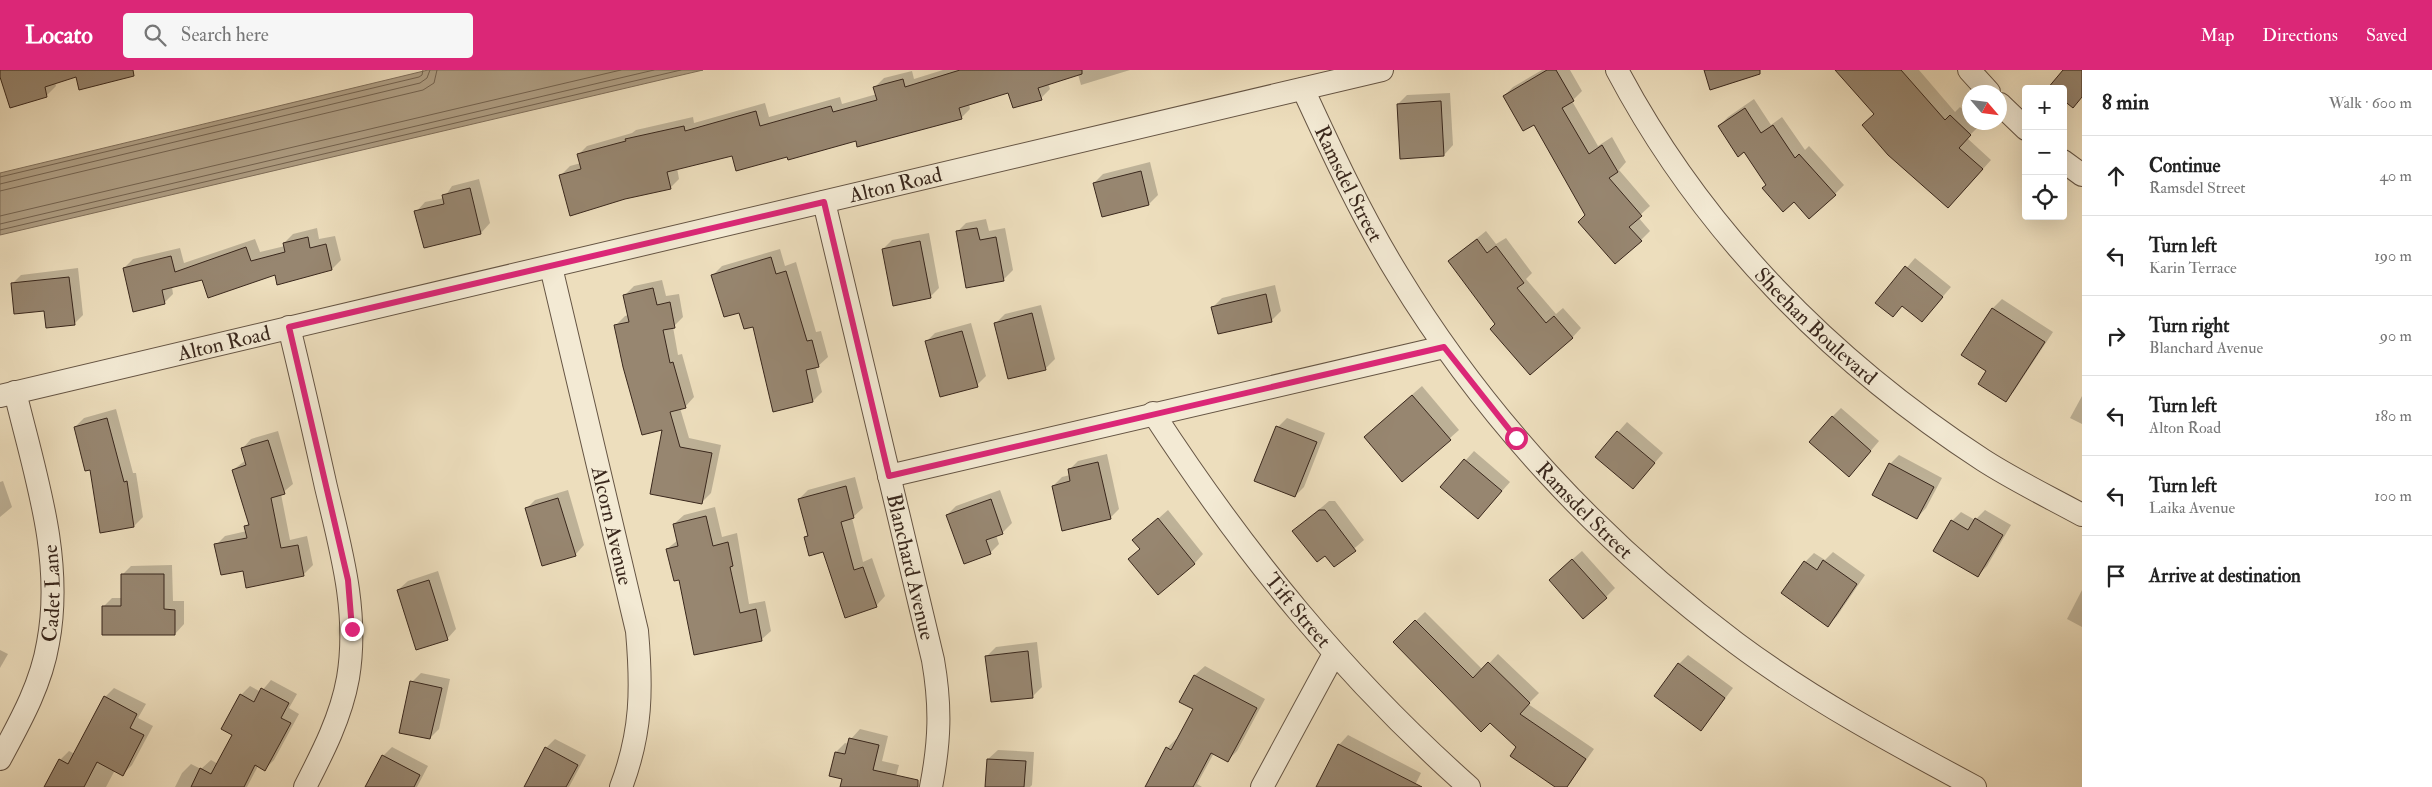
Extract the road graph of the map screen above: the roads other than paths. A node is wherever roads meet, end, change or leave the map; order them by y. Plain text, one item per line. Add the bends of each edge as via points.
1 (1382, 70) edge
2 (1617, 70) edge
3 (1969, 70) edge
4 (1983, 85) edge
5 (1303, 89) junction
6 (2007, 111) edge
7 (2022, 125) edge
8 (2067, 164) edge
9 (2082, 175) edge
10 (824, 202) junction
11 (551, 267) junction
12 (289, 327) junction
13 (1444, 347) junction
14 (8, 394) edge
15 (1153, 413) junction
16 (889, 476) junction
17 (2082, 515) edge
18 (1334, 654) junction
19 (0, 759) edge
20 (305, 787) edge
21 (621, 787) edge
22 (931, 787) edge
23 (1262, 787) edge
24 (1468, 787) edge
25 (1975, 787) edge

1 - 5 street, Alton Road
2 - 17 street, Sheehan Boulevard via 1672,163 1716,221 1813,328 1868,377 1925,421 1985,461
3 - 4 street
5 - 10 street, Alton Road
5 - 13 street, Ramsdel Street via 1363,214
6 - 7 street
8 - 9 street
10 - 11 street, Alton Road
10 - 16 street, Blanchard Avenue
11 - 12 street, Alton Road
11 - 21 street, Alcorn Avenue via 637,631 642,680 638,728
12 - 14 street, Alton Road
12 - 20 street via 348,580 352,629 348,678 338,716
13 - 15 street
13 - 25 street, Ramsdel Street via 1547,473 1602,529 1682,601 1802,689
14 - 19 street, Cadet Lane via 47,524 54,595 48,643 39,676
15 - 16 street
15 - 18 street, Tift Street via 1232,530
16 - 22 street, Blanchard Avenue via 938,689 939,748
18 - 23 street
18 - 24 street, Tift Street via 1392,716

